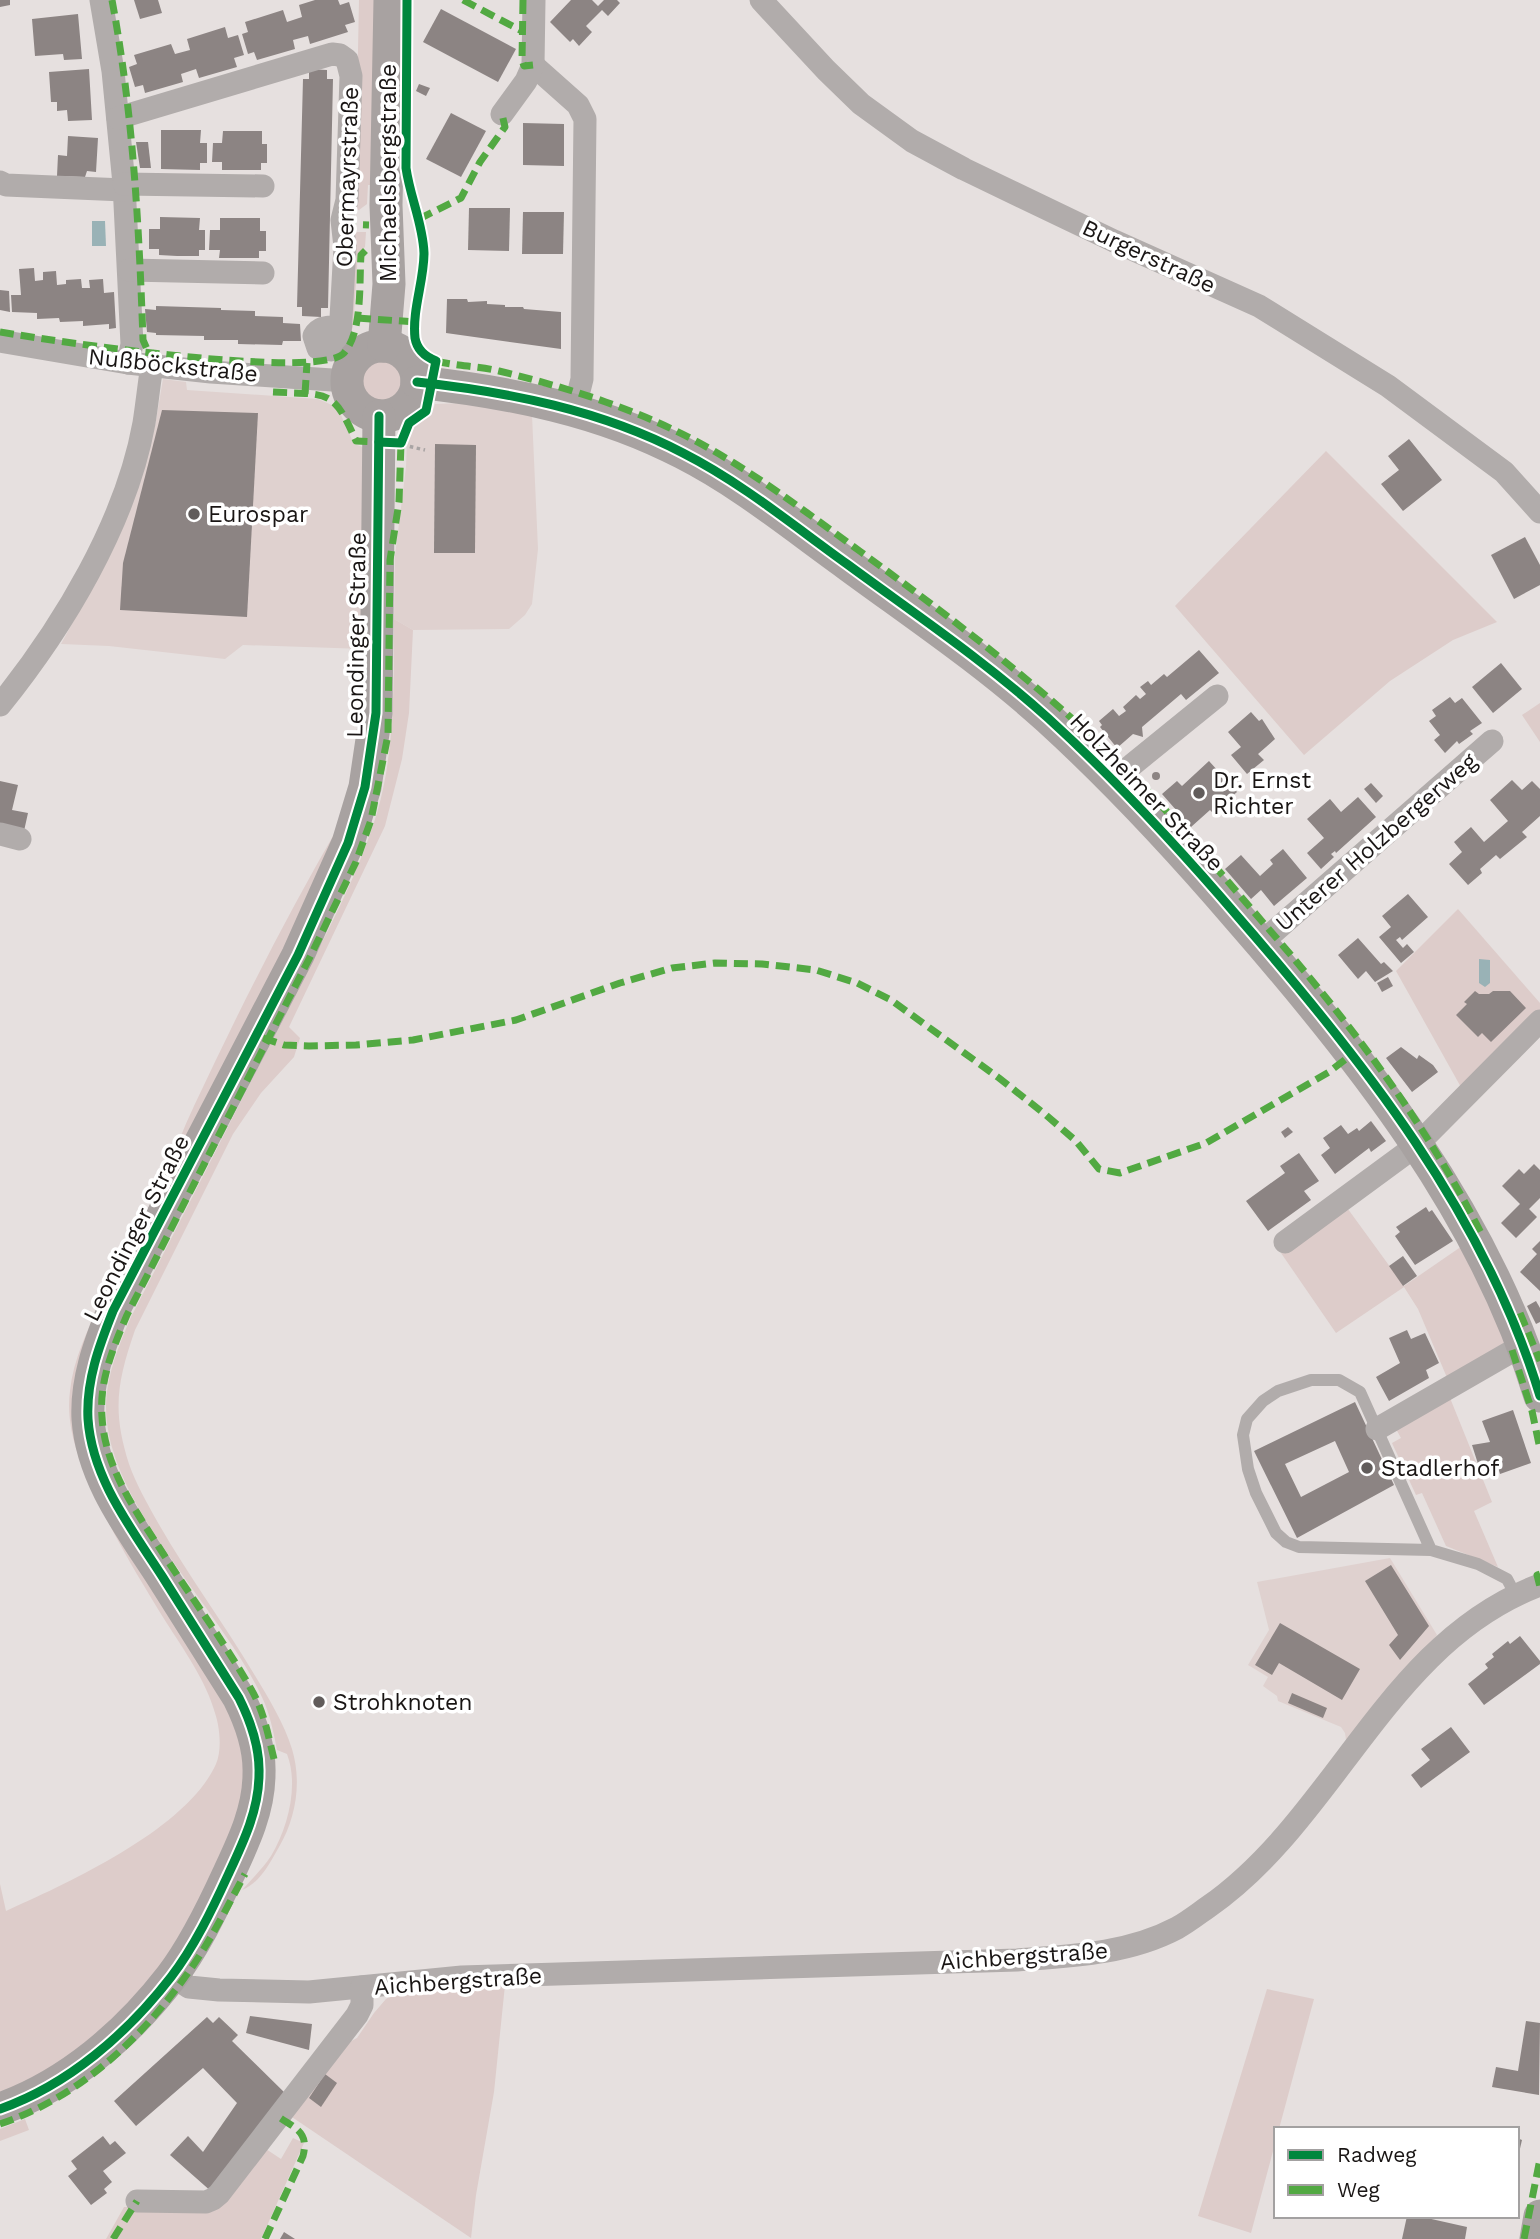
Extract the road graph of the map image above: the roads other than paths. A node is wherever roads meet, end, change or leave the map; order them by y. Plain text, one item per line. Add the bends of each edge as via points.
1 (101, 0) edge
2 (390, 0) edge
3 (534, 0) edge
4 (764, 1) edge
5 (533, 65) junction
6 (502, 114) dead end
7 (118, 118) junction
8 (0, 182) edge
9 (263, 186) dead end
10 (124, 187) junction
11 (129, 270) junction
12 (262, 273) dead end
13 (340, 326) dead end
14 (0, 341) edge
15 (384, 346) junction
16 (128, 363) junction
17 (152, 365) junction
18 (347, 381) junction
19 (417, 382) junction
20 (574, 411) junction
21 (379, 416) junction
22 (1540, 512) edge
23 (1217, 696) dead end
24 (0, 705) edge
25 (1492, 741) dead end
26 (1115, 782) junction
27 (1261, 943) junction
28 (1540, 1021) edge
29 (1417, 1144) junction
30 (1285, 1242) dead end
31 (1522, 1345) junction
32 (1540, 1396) edge
33 (1377, 1429) junction
34 (1431, 1550) junction
35 (1540, 1585) edge
36 (1515, 1594) junction
37 (172, 1976) junction
38 (362, 1987) junction
39 (0, 2109) edge
40 (137, 2201) dead end
41 (1540, 2216) edge
42 (1536, 2239) edge

1 - 7 street
2 - 15 street, Michaelsbergstraße via 389,284
3 - 5 street
4 - 22 street, Burgerstraße via 835,79 896,130 964,169 1114,242 1259,306 1388,386 1504,472
5 - 6 street
5 - 20 street via 578,105 585,120 582,379
7 - 10 street
7 - 13 street, Obermayrstraße via 332,54 347,60 350,90
8 - 10 street
9 - 10 street
10 - 11 street
11 - 12 street
11 - 16 street via 132,344
14 - 16 street, Nußböckstraße
15 - 18 street via 357,356
15 - 19 street via 409,358
16 - 17 street, Nußböckstraße
17 - 18 street, Nußböckstraße
17 - 24 street via 144,425 105,538 59,625
18 - 21 street via 354,403
19 - 20 street, Holzheimer Straße via 514,395
19 - 21 street via 407,407
20 - 26 street, Holzheimer Straße via 645,435 720,474 969,653 1046,716
21 - 37 street, Leondinger Straße via 376,713 365,787 348,843 298,955 113,1311 88,1396 91,1439 112,1496 239,1698 255,1737 259,1773 244,1842
23 - 26 street
25 - 27 street, Unterer Holzbergerweg
26 - 27 street, Holzheimer Straße
27 - 29 street, Holzheimer Straße via 1324,1018
28 - 29 street
29 - 30 street
29 - 31 street, Holzheimer Straße via 1458,1209
31 - 32 street, Holzheimer Straße
31 - 33 street
33 - 34 lane
33 - 34 lane via 1360,1392 1339,1380 1311,1380 1278,1391 1254,1408 1243,1435 1256,1493 1276,1533 1299,1547
34 - 36 lane via 1507,1578
35 - 36 street, Aichbergstraße
36 - 38 street, Aichbergstraße via 1435,1651 1255,1869 1178,1928 1137,1945 1017,1960 462,1977
37 - 38 street, Aichbergstraße via 189,1987 219,1990 309,1992
37 - 39 street, Leondinger Straße via 109,2043 77,2068 47,2088
38 - 40 street, Aichbergstraße via 357,2015 214,2199
41 - 42 street

